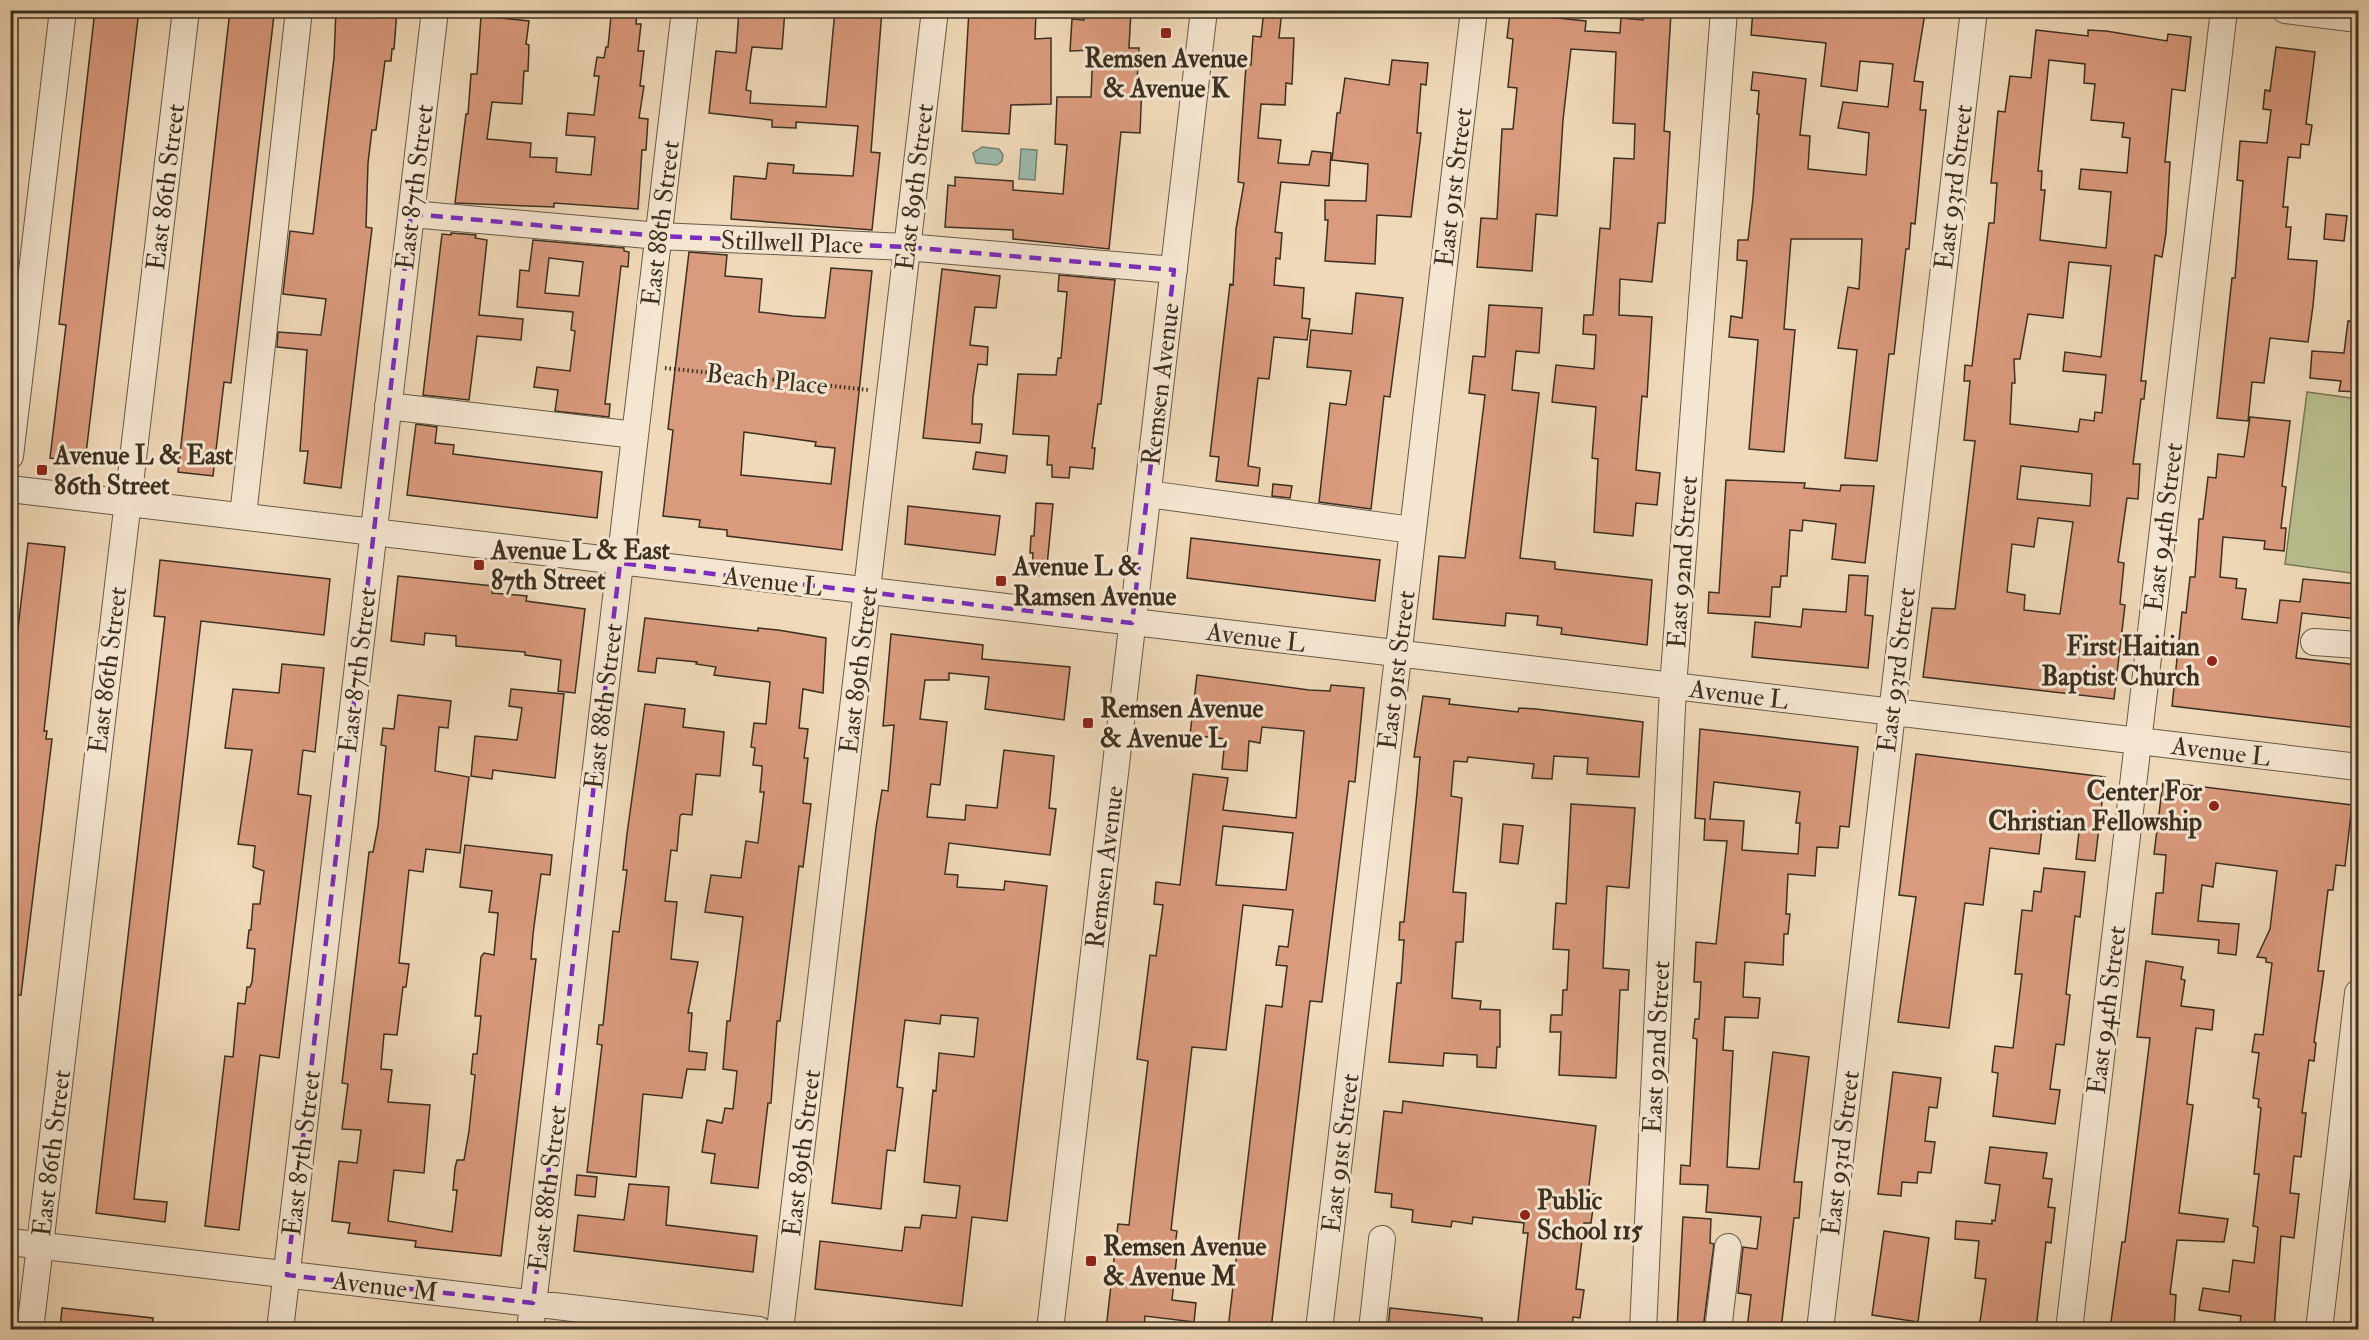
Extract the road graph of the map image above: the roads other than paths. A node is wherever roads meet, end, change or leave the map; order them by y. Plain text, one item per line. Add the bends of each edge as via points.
1 (63, 10) edge
2 (186, 10) edge
3 (299, 10) edge
4 (435, 10) edge
5 (685, 10) edge
6 (935, 10) edge
7 (1204, 10) edge
8 (1474, 10) edge
9 (1724, 10) edge
10 (1974, 10) edge
11 (2224, 10) edge
12 (2285, 10) edge
13 (2358, 19) edge
14 (411, 214) junction
15 (658, 236) junction
16 (906, 247) junction
17 (1174, 270) junction
18 (388, 406) junction
19 (635, 435) junction
20 (10, 456) edge
21 (10, 489) edge
22 (1148, 494) junction
23 (128, 502) junction
24 (243, 516) junction
25 (1412, 530) junction
26 (373, 531) junction
27 (620, 563) junction
28 (867, 592) junction
29 (1132, 623) junction
30 (2314, 642) dead end
31 (2358, 645) edge
32 (1398, 654) junction
33 (1673, 687) junction
34 (1891, 711) junction
35 (2138, 741) junction
36 (2358, 767) edge
37 (2358, 993) edge
38 (1382, 1239) dead end
39 (10, 1242) edge
40 (40, 1245) junction
41 (1728, 1247) dead end
42 (287, 1275) junction
43 (533, 1303) junction
44 (30, 1329) edge
45 (280, 1329) edge
46 (530, 1329) edge
47 (759, 1329) edge
48 (780, 1329) edge
49 (1050, 1329) edge
50 (1319, 1329) edge
51 (1372, 1329) edge
52 (1643, 1329) edge
53 (1718, 1329) edge
54 (1820, 1329) edge
55 (2069, 1329) edge
56 (2319, 1329) edge

1 - 20 street
2 - 23 street, East 86th Street
3 - 24 street
4 - 14 street, East 87th Street
5 - 15 street, East 88th Street
6 - 16 street, East 89th Street
7 - 17 street, Remsen Avenue
8 - 25 street, East 91st Street
9 - 33 street, East 92nd Street
10 - 34 street, East 93rd Street
11 - 35 street, East 94th Street
12 - 13 street
14 - 15 street, Stillwell Place
14 - 18 street, East 87th Street
15 - 16 street, Stillwell Place
15 - 19 street, East 88th Street
16 - 17 street, Stillwell Place
16 - 28 street, East 89th Street
17 - 22 street, Remsen Avenue
18 - 19 street
18 - 26 street, East 87th Street
19 - 27 street, East 88th Street
21 - 23 street, Avenue L
22 - 25 street
22 - 29 street, Remsen Avenue
23 - 24 street, Avenue L
23 - 40 street, East 86th Street
24 - 26 street, Avenue L
25 - 32 street, East 91st Street
26 - 27 street, Avenue L
26 - 42 street, East 87th Street
27 - 28 street, Avenue L
27 - 43 street, East 88th Street
28 - 29 street, Avenue L
28 - 48 street, East 89th Street
29 - 32 street, Avenue L
29 - 49 street, Remsen Avenue
30 - 31 street
32 - 33 street, Avenue L
32 - 50 street, East 91st Street
33 - 34 street, Avenue L
33 - 52 street, East 92nd Street
34 - 35 street, Avenue L
34 - 54 street, East 93rd Street
35 - 36 street, Avenue L
35 - 55 street, East 94th Street
37 - 56 street
38 - 51 street
39 - 40 street, Avenue M
40 - 42 street, Avenue M
40 - 44 street, East 86th Street
41 - 53 street
42 - 43 street, Avenue M
42 - 45 street, East 87th Street
43 - 46 street, East 88th Street
43 - 47 street, Avenue M

